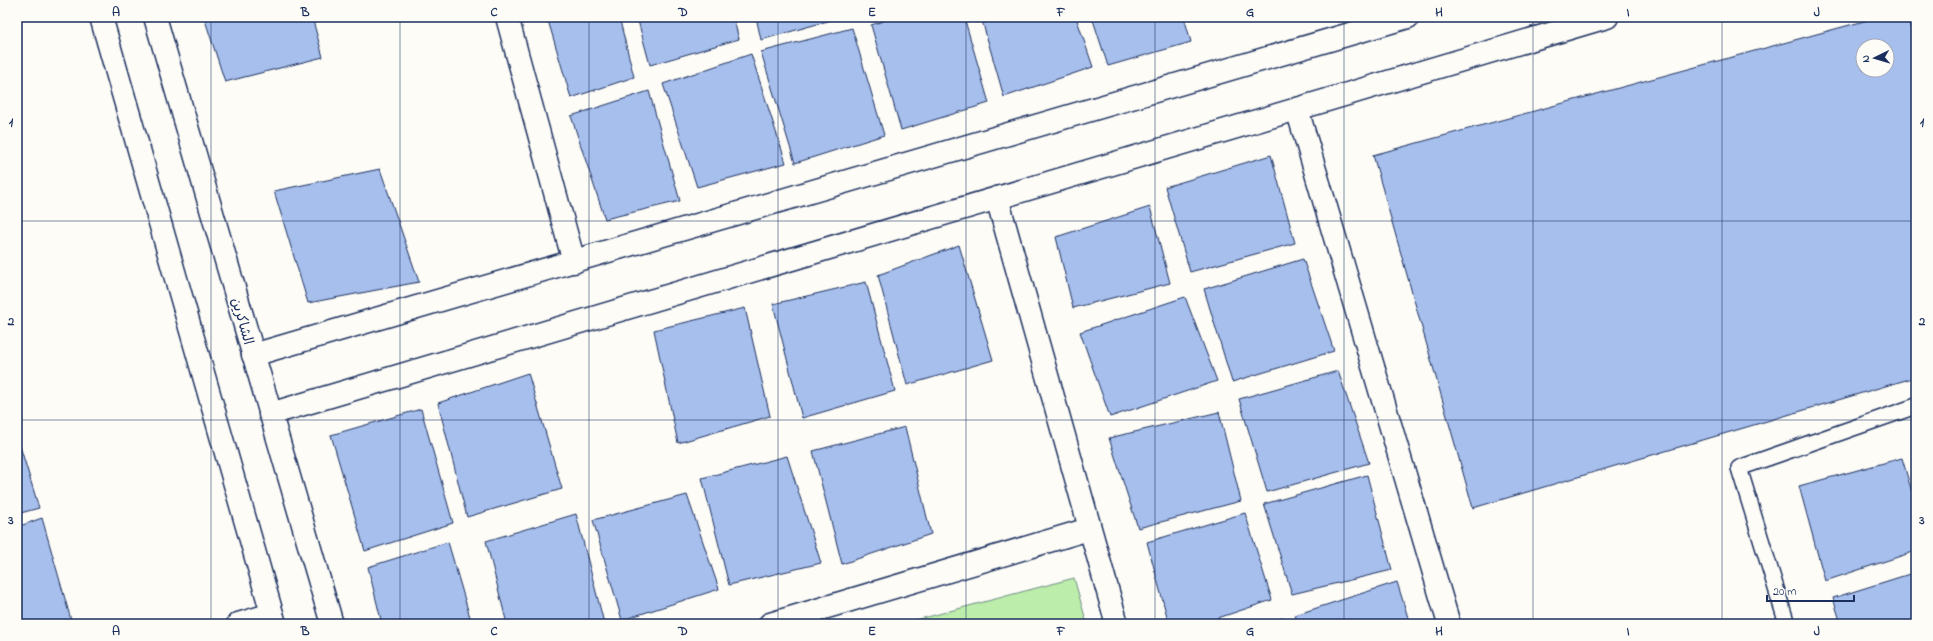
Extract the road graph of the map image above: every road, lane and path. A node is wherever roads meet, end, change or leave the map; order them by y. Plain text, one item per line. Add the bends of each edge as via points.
1 (101, 17) edge
2 (155, 17) edge
3 (507, 17) edge
4 (1408, 17) edge
5 (1607, 17) edge
6 (1297, 109) junction
7 (997, 198) junction
8 (574, 262) junction
9 (253, 355) junction
10 (1916, 406) edge
11 (270, 414) junction
12 (1089, 529) junction
13 (274, 619) edge
14 (238, 624) edge
15 (332, 624) edge
16 (770, 624) edge
17 (1117, 624) edge
18 (1450, 624) edge
19 (1787, 624) edge

1 - 13 street
2 - 9 street, الشاكرين
3 - 8 street
4 - 8 street
5 - 6 street
6 - 7 street
6 - 18 street
7 - 11 street
7 - 12 street
8 - 9 street
9 - 11 street, الشاكرين
10 - 19 lane via 1739,468
11 - 15 street, الشاكرين
12 - 16 street
12 - 17 street
13 - 14 street

